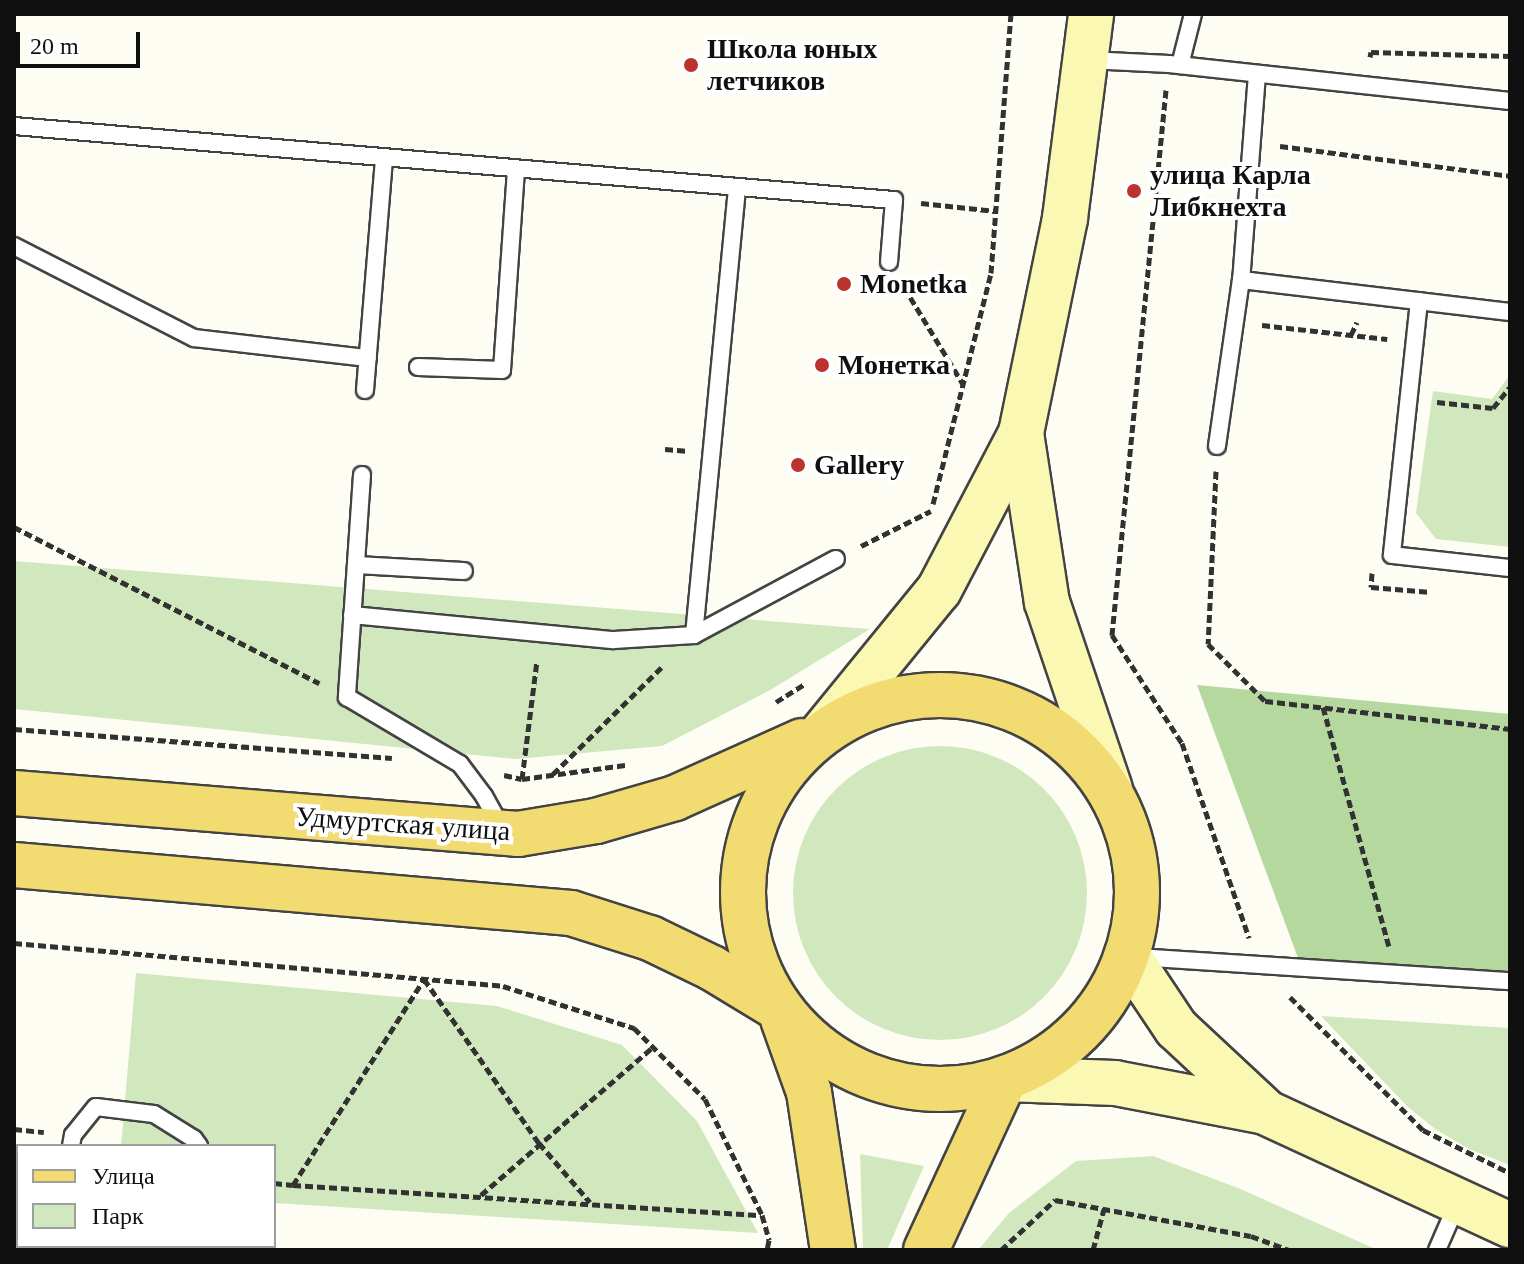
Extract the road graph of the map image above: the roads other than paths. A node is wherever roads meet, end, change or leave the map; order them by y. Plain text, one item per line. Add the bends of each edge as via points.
1 (1091, 14) edge
2 (1193, 14) edge
3 (1086, 60) junction
4 (1174, 64) junction
5 (1257, 74) junction
6 (1510, 101) edge
7 (14, 126) edge
8 (384, 158) junction
9 (516, 169) junction
10 (737, 187) junction
11 (14, 246) edge
12 (889, 262) road end
13 (1241, 280) junction
14 (1419, 301) junction
15 (1510, 312) edge
16 (368, 358) junction
17 (418, 367) dead end
18 (365, 390) dead end
19 (1021, 433) junction
20 (1217, 446) road end
21 (362, 475) dead end
22 (836, 559) road end
23 (356, 565) junction
24 (1510, 568) edge
25 (464, 571) dead end
26 (352, 615) junction
27 (694, 635) junction
28 (823, 732) junction
29 (1110, 789) junction
30 (14, 793) edge
31 (504, 834) junction
32 (14, 865) edge
33 (1128, 956) junction
34 (1510, 981) edge
35 (780, 1009) junction
36 (1005, 1079) junction
37 (1265, 1112) junction
38 (71, 1144) edge
39 (198, 1144) edge
40 (1459, 1201) junction
41 (1510, 1225) edge
42 (833, 1250) edge
43 (926, 1250) edge
44 (1437, 1250) edge

1 - 3 main road
2 - 4 lane
3 - 4 lane
3 - 19 main road via 1065,218
4 - 5 lane
5 - 6 lane
5 - 13 lane
7 - 8 lane
8 - 9 lane
8 - 16 lane
9 - 10 lane
9 - 17 lane via 502,370
10 - 12 lane via 894,200
10 - 27 lane
11 - 16 lane via 194,338
13 - 14 lane
13 - 20 lane
14 - 15 lane
14 - 24 lane via 1392,555
16 - 18 lane
19 - 28 main road via 939,590
19 - 29 main road via 1047,602
21 - 23 lane
22 - 27 lane
23 - 25 lane
23 - 26 lane
26 - 27 lane via 614,640
26 - 31 lane via 347,697 460,764
28 - 29 main road, Удмуртская улица via 881,703 946,694 1010,707 1056,733
28 - 31 main road, Удмуртская улица via 675,798 596,821
28 - 35 main road via 779,776 751,831 746,862 742,893 752,954
29 - 33 main road, Удмуртская улица via 1132,842 1138,900
30 - 31 main road, Удмуртская улица
32 - 35 main road via 571,913 650,938
33 - 34 lane
33 - 36 main road, Удмуртская улица via 1100,1010 1058,1052
33 - 37 main road via 1176,1028
35 - 36 main road, Удмуртская улица via 825,1054 881,1081 943,1090
35 - 42 main road via 809,1092
36 - 37 main road via 1115,1083
36 - 43 main road
37 - 40 main road
38 - 39 lane via 96,1107 154,1114
40 - 41 main road
40 - 44 lane

